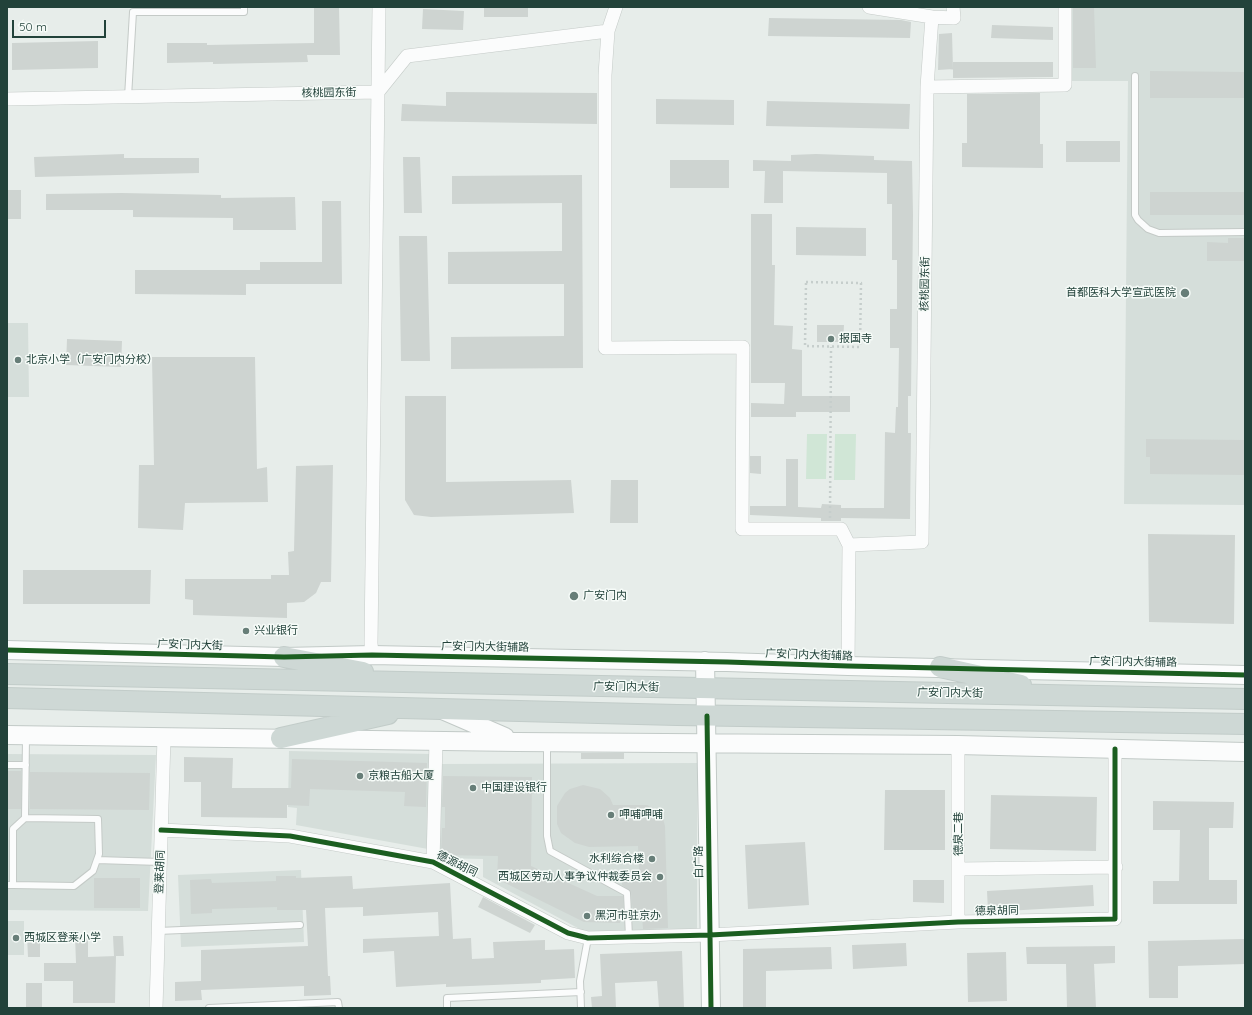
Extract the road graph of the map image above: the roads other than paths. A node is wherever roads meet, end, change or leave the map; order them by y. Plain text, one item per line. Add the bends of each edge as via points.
1 (244, 7) edge
2 (379, 7) edge
3 (616, 7) edge
4 (869, 7) edge
5 (953, 7) edge
6 (1065, 7) edge
7 (932, 16) junction
8 (608, 31) junction
9 (1135, 76) dead end
10 (927, 87) junction
11 (378, 92) junction
12 (128, 97) junction
13 (7, 99) edge
14 (1245, 232) edge
15 (849, 545) junction
16 (7, 650) edge
17 (372, 655) junction
18 (284, 657) junction
19 (705, 661) junction
20 (848, 666) junction
21 (940, 667) junction
22 (7, 674) edge
23 (1245, 675) edge
24 (416, 682) junction
25 (706, 688) junction
26 (1064, 695) junction
27 (7, 698) edge
28 (1245, 699) edge
29 (417, 707) junction
30 (437, 708) junction
31 (707, 716) junction
32 (1197, 723) junction
33 (1245, 724) edge
34 (7, 735) edge
35 (26, 735) junction
36 (164, 737) junction
37 (281, 738) junction
38 (1245, 738) edge
39 (436, 741) junction
40 (517, 742) junction
41 (547, 742) junction
42 (707, 742) junction
43 (958, 745) junction
44 (1115, 749) junction
45 (1245, 752) edge
46 (7, 765) edge
47 (26, 765) junction
48 (25, 818) junction
49 (161, 830) junction
50 (97, 860) junction
51 (160, 862) junction
52 (433, 862) junction
53 (1116, 867) junction
54 (959, 869) junction
55 (10, 885) edge
56 (958, 922) junction
57 (300, 925) dead end
58 (158, 931) junction
59 (710, 935) junction
60 (628, 937) junction
61 (588, 938) junction
62 (580, 992) junction
63 (156, 1008) edge
64 (209, 1008) edge
65 (339, 1008) edge
66 (447, 1008) edge
67 (581, 1008) edge
68 (711, 1008) edge

1 - 12 lane via 244,12 133,12
2 - 11 street
3 - 8 street
4 - 7 street
5 - 7 street via 954,18
6 - 10 street via 1065,85
7 - 10 street, 核桃园东街
8 - 11 street via 407,56
8 - 15 street via 605,75 605,348 743,347 742,529 841,529
9 - 14 lane via 1135,215 1138,220 1148,229 1159,233
10 - 15 street, 核桃园东街 via 922,542
11 - 12 street, 核桃园东街
11 - 17 street
12 - 13 street, 核桃园东街
15 - 20 street
16 - 18 street, 广安门内大街
17 - 18 street, 广安门内大街
17 - 19 street, 广安门内大街辅路
18 - 24 main road
19 - 20 street, 广安门内大街辅路
19 - 25 street, 白广路
20 - 21 street, 广安门内大街辅路
21 - 23 street, 广安门内大街辅路
21 - 26 main road
22 - 24 main road, 广安门内大街
24 - 25 main road, 广安门内大街
25 - 26 main road, 广安门内大街
25 - 31 street, 白广路
26 - 28 main road, 广安门内大街
27 - 29 main road
29 - 30 main road
29 - 37 main road
30 - 31 main road
30 - 40 street
31 - 32 main road
31 - 42 street, 白广路
32 - 33 main road
32 - 38 main road
34 - 35 street
35 - 36 street
35 - 47 lane
36 - 37 street
36 - 49 street, 登莱胡同
37 - 39 street
39 - 40 street
39 - 52 street
40 - 41 street
41 - 42 street
41 - 60 lane via 547,836 550,851 627,893
42 - 43 street
42 - 59 street, 白广路
43 - 44 street
43 - 54 street, 德泉二巷
44 - 45 street
44 - 53 street, 德泉胡同
46 - 47 lane
47 - 48 lane
48 - 50 lane via 98,819
48 - 55 lane via 13,829
49 - 51 street, 登莱胡同
49 - 52 street, 德源胡同 via 290,836
50 - 51 lane
50 - 55 lane via 93,871 74,886
51 - 58 street, 登莱胡同
52 - 61 street, 德源胡同 via 568,934
53 - 54 street
53 - 56 street, 德泉胡同 via 1115,919
54 - 56 street, 德泉二巷
56 - 59 street, 德泉胡同
57 - 58 lane
58 - 63 street, 登莱胡同
59 - 60 street, 德源胡同
59 - 68 street, 白广路
60 - 61 street, 德源胡同
61 - 62 lane
62 - 66 lane via 447,998
62 - 67 lane
64 - 65 lane via 338,1002

